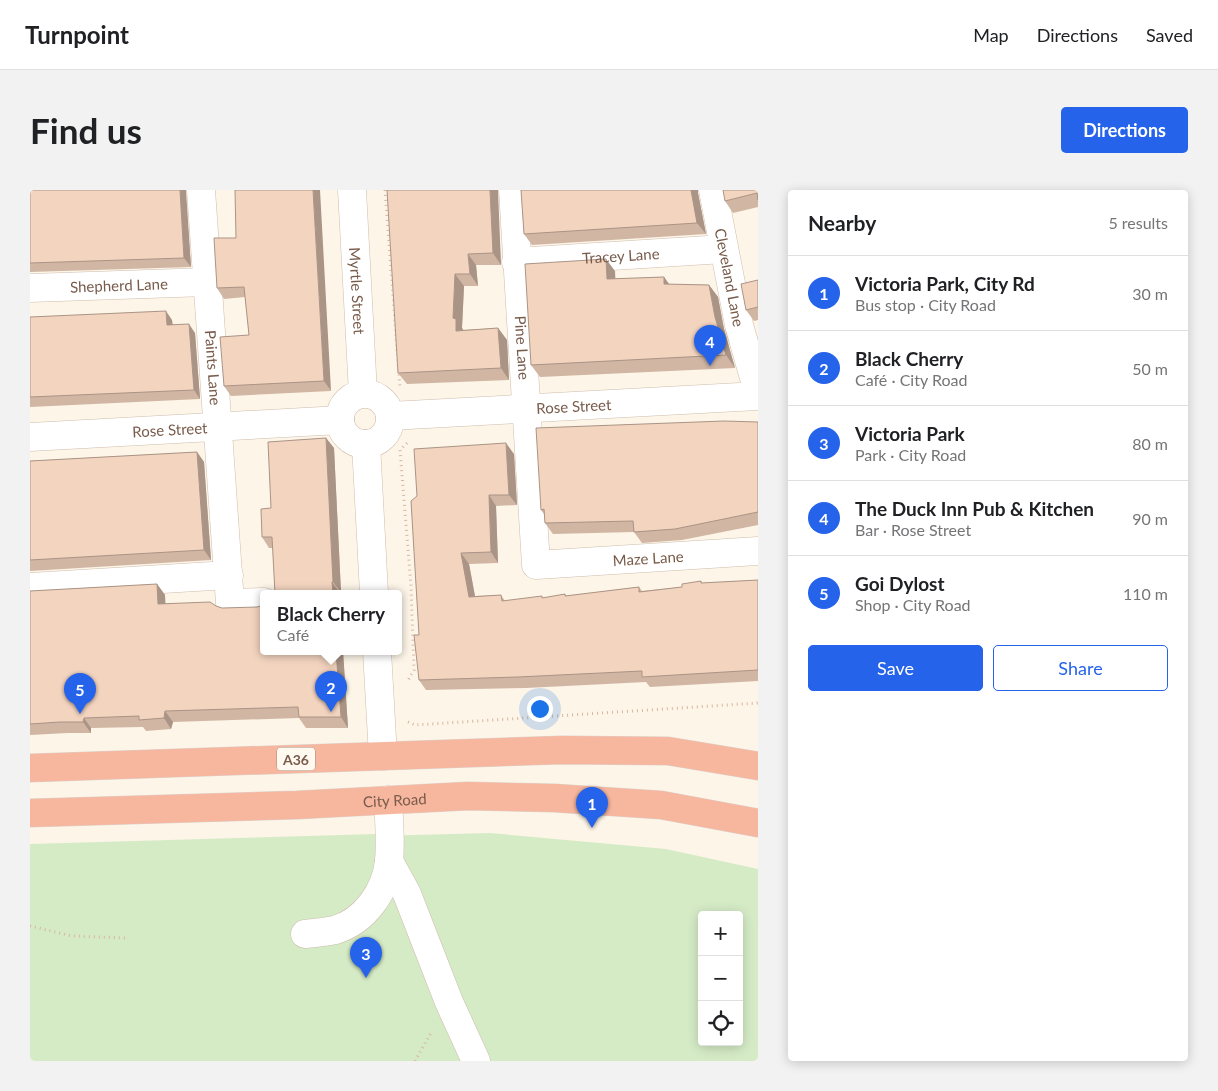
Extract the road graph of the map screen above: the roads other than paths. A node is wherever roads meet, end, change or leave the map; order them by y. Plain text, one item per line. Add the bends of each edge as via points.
1 (201, 190) edge
2 (352, 190) edge
3 (513, 190) edge
4 (713, 190) edge
5 (724, 249) junction
6 (516, 262) junction
7 (207, 282) junction
8 (30, 288) edge
9 (758, 392) edge
10 (364, 393) junction
11 (758, 396) edge
12 (526, 409) junction
13 (390, 416) junction
14 (340, 420) junction
15 (218, 427) junction
16 (30, 437) edge
17 (366, 444) junction
18 (758, 551) edge
19 (536, 565) joint
20 (229, 575) junction
21 (30, 587) edge
22 (374, 590) edge
23 (260, 602) edge
24 (377, 655) edge
25 (383, 756) junction
26 (758, 766) edge
27 (30, 768) edge
28 (388, 800) junction
29 (30, 813) edge
30 (758, 823) edge
31 (389, 861) junction
32 (305, 934) dead end
33 (476, 1061) edge

1 - 7 street, Paints Lane
2 - 10 street, Myrtle Street
3 - 6 street, Pine Lane
4 - 5 street, Cleveland Lane
5 - 6 street, Tracey Lane
5 - 9 street, Cleveland Lane via 739,325
6 - 12 street, Pine Lane
7 - 8 street, Shepherd Lane
7 - 15 street, Paints Lane
10 - 13 street via 384,402
10 - 14 street via 349,399
11 - 12 street, Rose Street
12 - 13 street, Rose Street
12 - 19 street, Pine Lane
13 - 17 street via 381,438
14 - 15 street, Rose Street
14 - 17 street via 345,434
15 - 16 street, Rose Street
15 - 20 street, Paints Lane
17 - 22 street
18 - 19 street, Maze Lane
20 - 21 street
20 - 23 street, Paints Lane via 230,602
24 - 25 street
25 - 26 highway, A36 via 562,750 668,751
25 - 27 highway, A36
28 - 29 highway, City Road
28 - 30 highway, City Road via 468,796 554,798 661,806
28 - 31 street
31 - 32 street via 380,893 360,916 337,929
31 - 33 street

